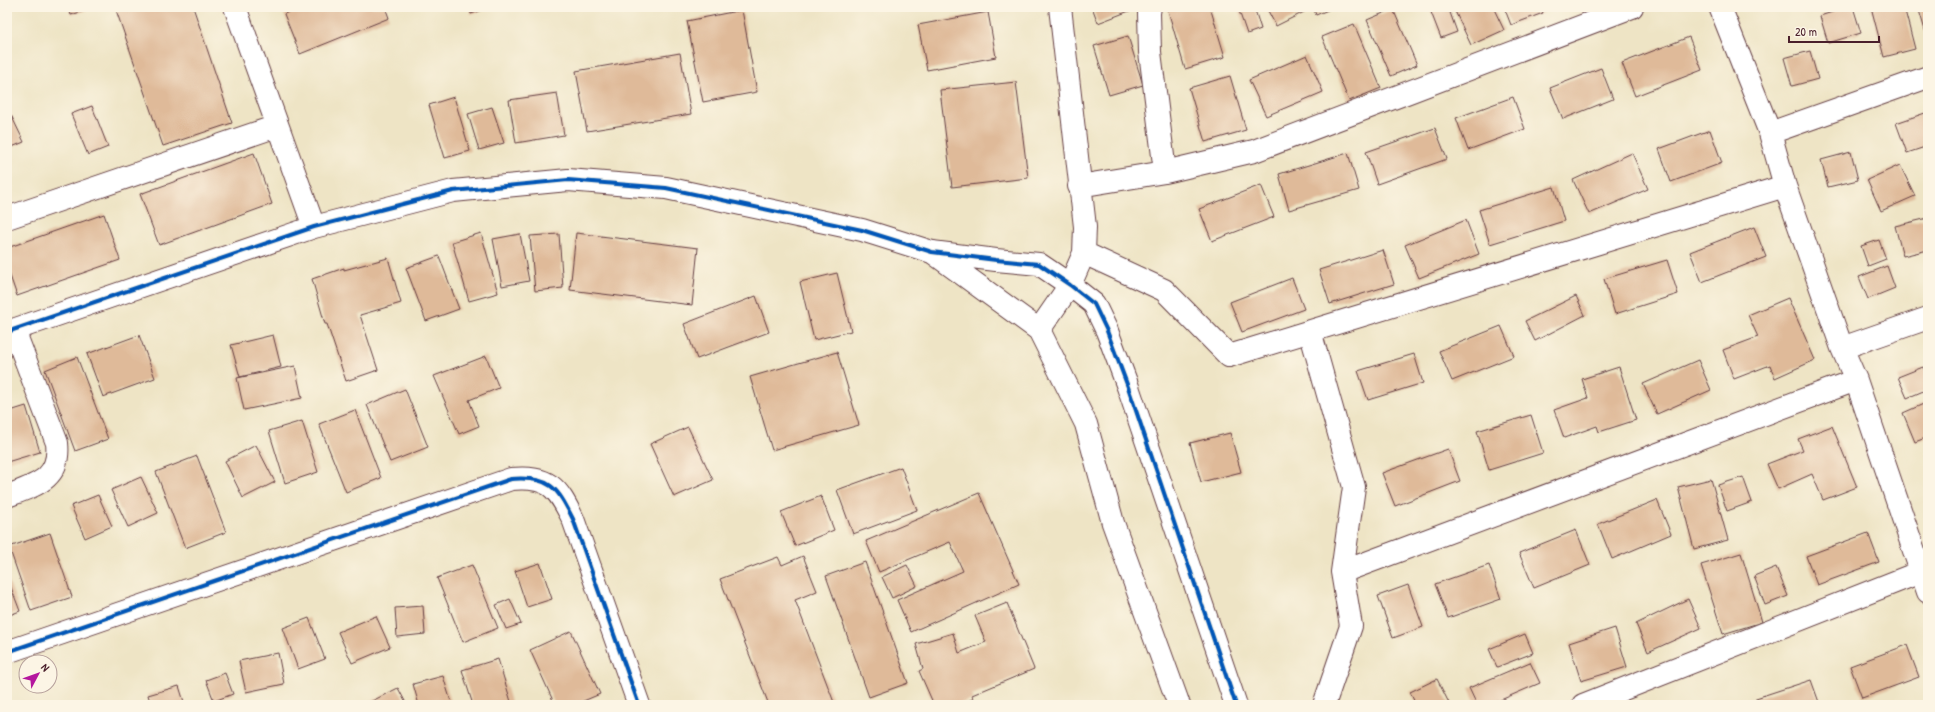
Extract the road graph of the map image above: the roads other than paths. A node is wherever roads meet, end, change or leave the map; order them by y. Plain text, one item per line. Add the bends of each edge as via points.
1 (235, 7) edge
2 (1060, 7) edge
3 (1150, 7) edge
4 (1632, 7) edge
5 (1720, 7) edge
6 (1928, 77) edge
7 (277, 126) junction
8 (1770, 133) junction
9 (1165, 172) junction
10 (1079, 186) junction
11 (1785, 186) junction
12 (7, 218) edge
13 (314, 226) junction
14 (932, 252) junction
15 (1084, 253) junction
16 (1070, 285) junction
17 (1928, 318) edge
18 (1039, 330) junction
19 (10, 331) edge
20 (1310, 331) junction
21 (1842, 348) junction
22 (1856, 380) junction
23 (7, 496) edge
24 (1924, 570) edge
25 (1342, 572) junction
26 (1928, 592) edge
27 (7, 652) edge
28 (639, 705) edge
29 (1179, 705) edge
30 (1236, 705) edge
31 (1324, 705) edge
32 (1583, 705) edge

1 - 7 street
2 - 10 street
3 - 9 street via 1150,52
4 - 9 street via 1254,151
5 - 8 street
6 - 8 street
7 - 12 street
7 - 13 street
8 - 11 street
9 - 10 street
10 - 15 street via 1085,226
11 - 20 street
11 - 21 street
13 - 14 street via 453,191 568,180 666,188 862,230
13 - 19 street
14 - 16 street via 1038,264
14 - 18 street
15 - 16 street
15 - 20 street via 1164,290 1229,356
16 - 18 street
16 - 30 street via 1094,304 1107,331
17 - 21 street
18 - 29 street via 1086,424 1113,523
19 - 23 street via 57,443 58,455 55,469 47,477
20 - 25 street via 1354,487
21 - 22 street
22 - 24 street
22 - 25 street
24 - 26 street
24 - 32 street
25 - 31 street via 1351,626
27 - 28 street via 511,479 531,477 548,483 563,499 573,520

